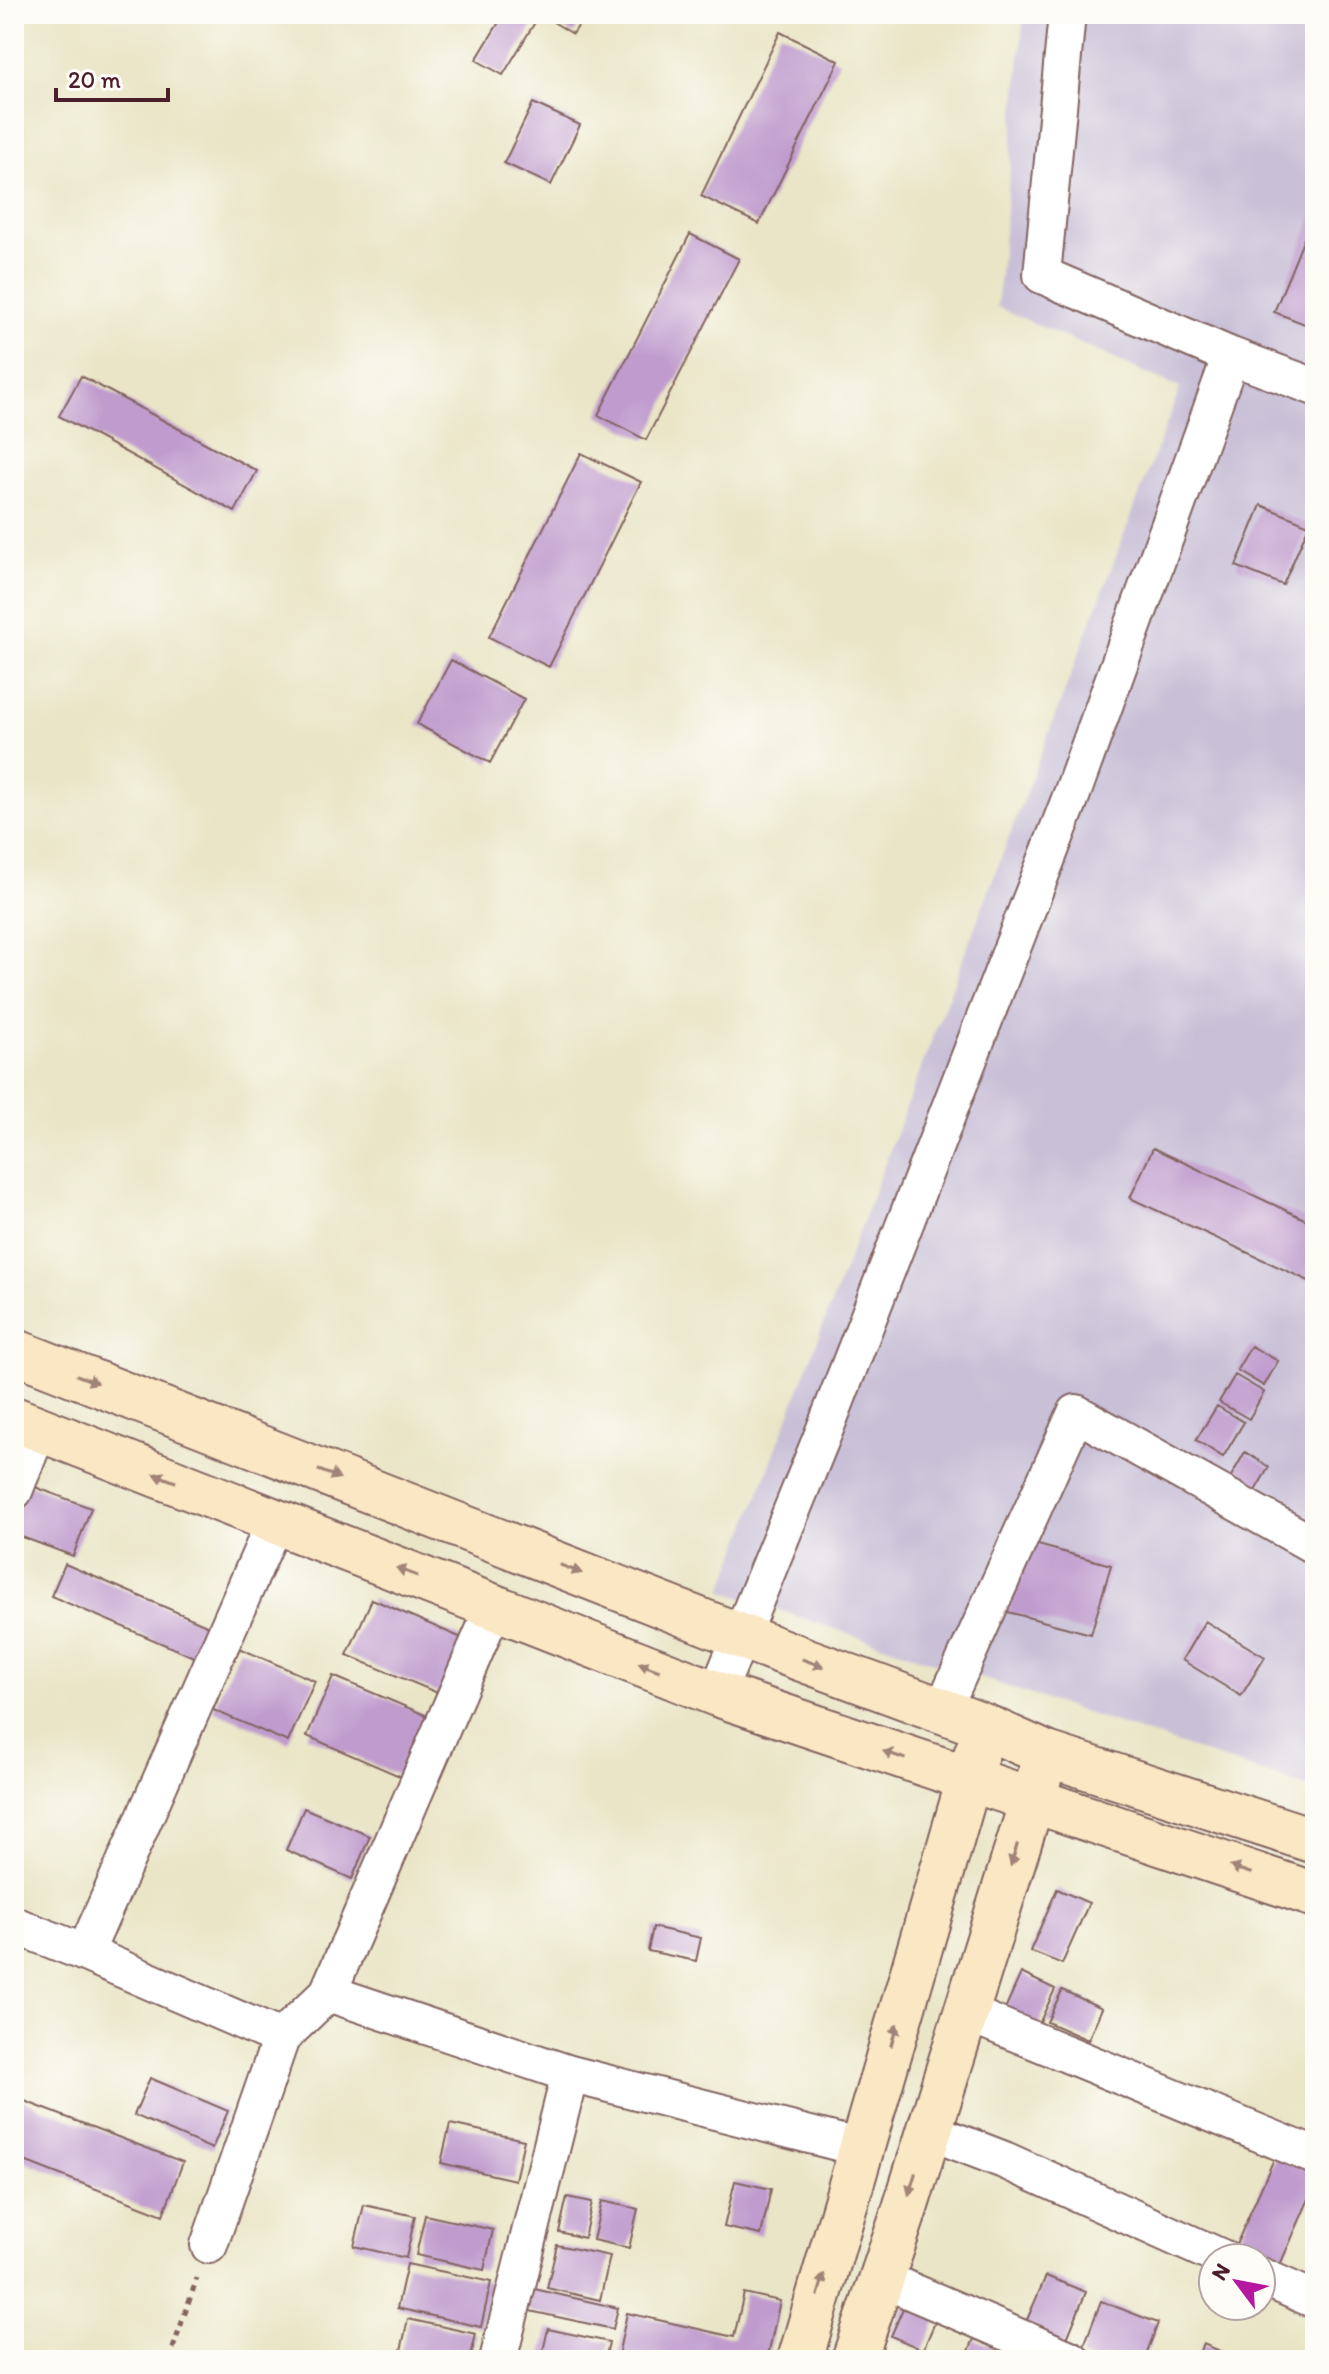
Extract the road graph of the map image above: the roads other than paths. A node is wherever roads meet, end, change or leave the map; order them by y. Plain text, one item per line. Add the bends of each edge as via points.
1 (1067, 14) edge
2 (1231, 356) junction
3 (1315, 387) edge
4 (14, 1351) edge
5 (26, 1424) edge
6 (14, 1491) edge
7 (275, 1521) junction
8 (1315, 1546) edge
9 (494, 1607) junction
10 (740, 1636) junction
11 (717, 1694) junction
12 (942, 1711) junction
13 (986, 1727) junction
14 (1047, 1754) junction
15 (968, 1780) junction
16 (1032, 1801) junction
17 (1315, 1841) edge
18 (1315, 1895) edge
19 (14, 1925) edge
20 (85, 1953) junction
21 (328, 1993) junction
22 (965, 2012) junction
23 (281, 2038) junction
24 (570, 2074) junction
25 (929, 2131) junction
26 (861, 2148) junction
27 (1315, 2156) edge
28 (209, 2245) road end
29 (1197, 2247) edge
30 (880, 2278) junction
31 (1277, 2283) edge
32 (1315, 2300) edge
33 (498, 2360) edge
34 (800, 2360) edge
35 (854, 2360) edge
36 (1072, 2360) edge

1 - 2 street via 1042,275
2 - 3 street
2 - 10 street via 1072,794
4 -> 10 street
5 - 6 street
7 -> 5 street
9 -> 7 street
7 - 20 street
8 - 12 street via 1076,1413
11 -> 9 street
9 - 21 street
10 - 11 street
10 -> 12 street
15 -> 11 street
12 - 13 street
13 - 14 street
13 - 15 street
14 - 16 street
14 - 17 street
15 - 16 street
26 -> 15 street
18 -> 16 street
16 -> 22 street
19 - 20 street
20 - 23 street
21 - 23 street
21 - 24 street
22 - 25 street
22 - 27 street
23 - 28 street
24 - 26 street
24 - 33 street
25 - 29 street
25 -> 30 street
34 -> 26 street
30 - 35 street
30 - 36 street
31 - 32 street

